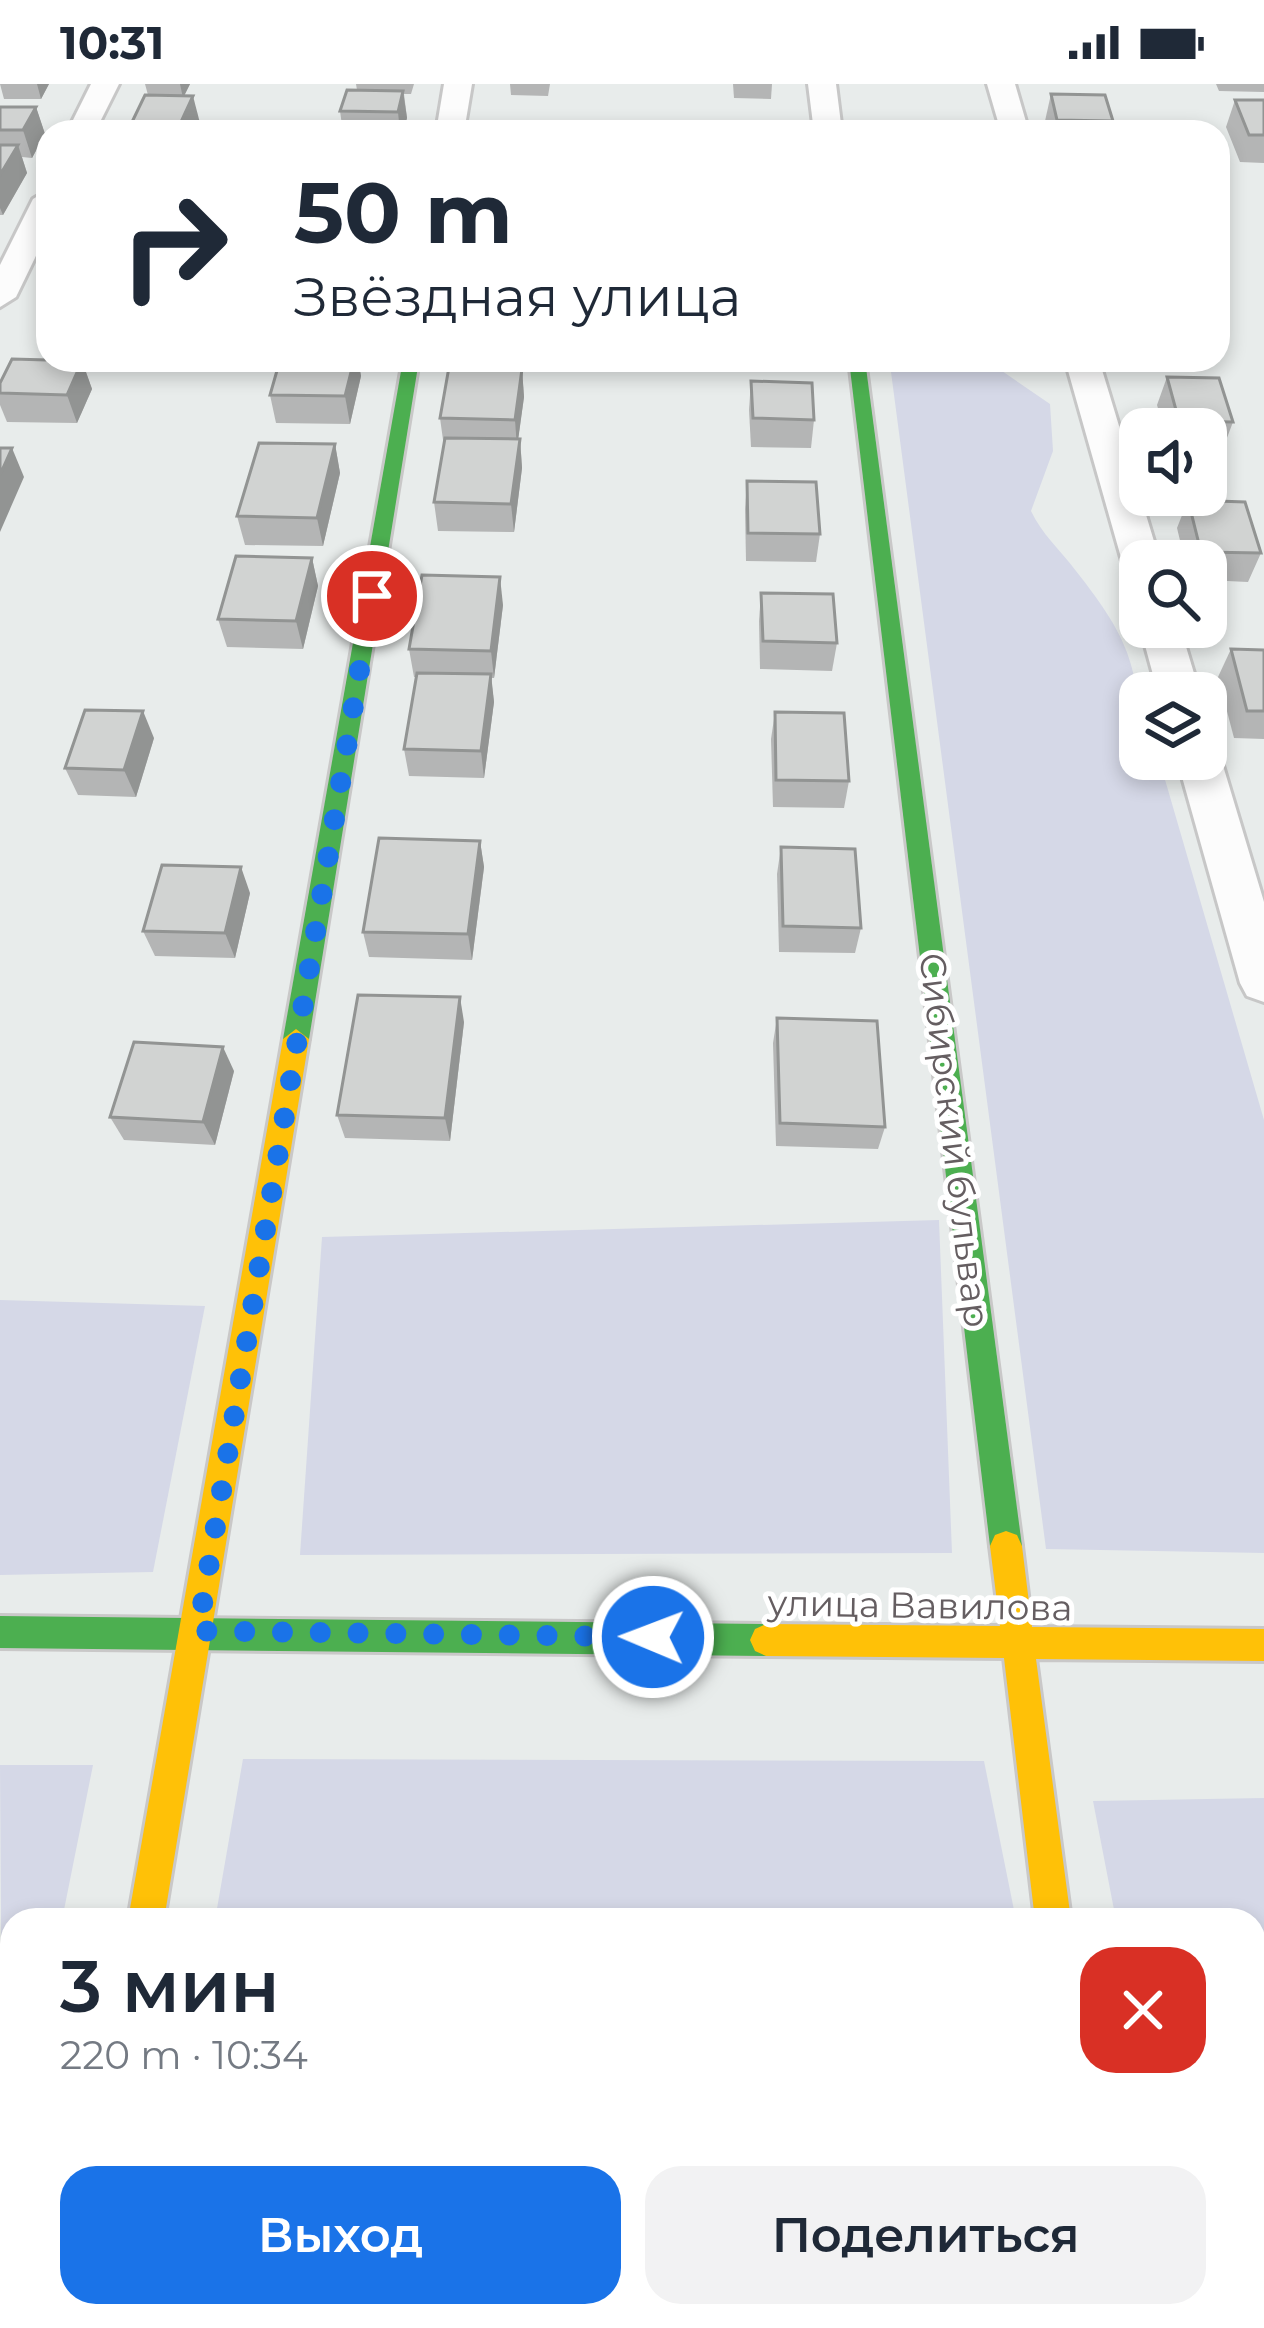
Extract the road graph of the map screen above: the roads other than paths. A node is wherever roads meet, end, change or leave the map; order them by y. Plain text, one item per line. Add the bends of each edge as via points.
1 (105, 84) edge
2 (458, 84) edge
3 (822, 84) edge
4 (1001, 84) edge
5 (87, 120) edge
6 (452, 120) edge
7 (826, 120) edge
8 (1012, 120) edge
9 (36, 224) edge
10 (0, 297) edge
11 (409, 372) edge
12 (858, 372) edge
13 (1086, 372) edge
14 (1135, 540) edge
15 (1204, 780) edge
16 (1264, 983) edge
17 (198, 1631) junction
18 (0, 1632) edge
19 (1017, 1642) junction
20 (1264, 1646) edge
21 (148, 1908) edge
22 (1051, 1908) edge

1 - 5 street
2 - 6 street
3 - 7 street
4 - 8 street
9 - 10 street
11 - 17 street
12 - 19 street, Сибирский бульвар
13 - 14 street
15 - 16 street
17 - 18 street, улица Вавилова
17 - 19 street, улица Вавилова
17 - 21 street
19 - 20 street, улица Вавилова
19 - 22 street, Сибирский бульвар

